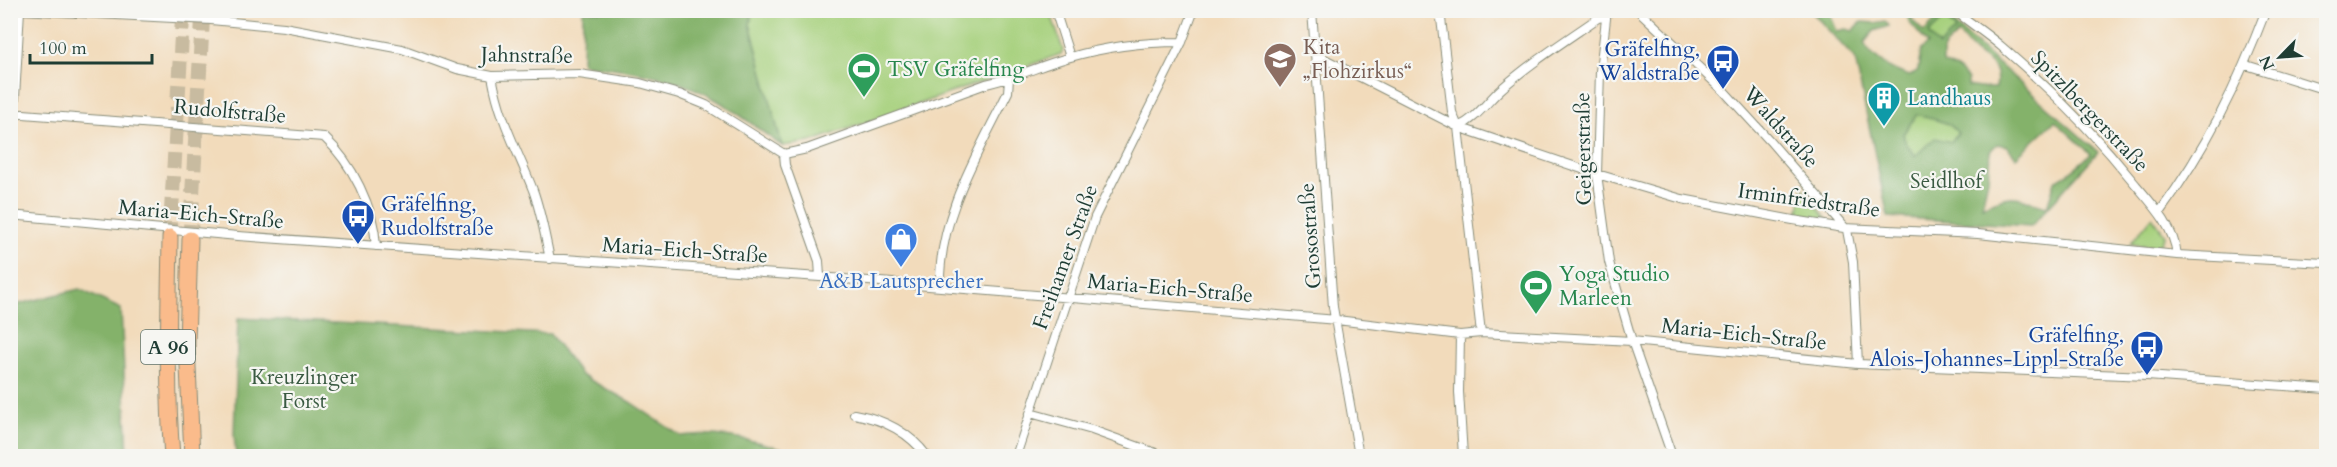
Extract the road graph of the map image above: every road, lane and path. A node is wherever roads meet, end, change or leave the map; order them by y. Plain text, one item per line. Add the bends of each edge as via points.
1 (20, 10) edge
2 (1055, 10) edge
3 (1194, 10) edge
4 (1312, 10) edge
5 (1440, 10) edge
6 (1638, 10) edge
7 (1954, 10) edge
8 (2266, 10) edge
9 (10, 11) edge
10 (1607, 13) edge
11 (1182, 42) junction
12 (1315, 54) junction
13 (1070, 57) junction
14 (2246, 65) junction
15 (492, 76) junction
16 (1009, 78) junction
17 (2326, 90) edge
18 (12, 113) edge
19 (1458, 127) junction
20 (784, 154) junction
21 (1597, 174) junction
22 (10, 185) edge
23 (2159, 213) junction
24 (10, 215) edge
25 (1844, 228) junction
26 (170, 237) tunnel mouth
27 (190, 239) tunnel mouth
28 (376, 246) junction
29 (2177, 255) junction
30 (550, 259) junction
31 (2326, 263) edge
32 (820, 277) junction
33 (940, 287) junction
34 (1068, 298) junction
35 (1337, 320) junction
36 (1481, 333) junction
37 (1460, 335) junction
38 (1632, 340) junction
39 (1858, 364) junction
40 (2326, 389) edge
41 (1030, 413) junction
42 (854, 414) dead end
43 (172, 456) edge
44 (192, 456) edge
45 (927, 456) edge
46 (1016, 456) edge
47 (1164, 456) edge
48 (1359, 456) edge
49 (1463, 456) edge
50 (1672, 456) edge

1 - 9 street, Jahnstraße
1 - 15 street, Jahnstraße via 284,27 402,49 457,69
1 - 18 street
2 - 13 street
3 - 11 street, Freihamer Straße
4 - 12 street, Grosostraße
5 - 19 street via 1452,112
6 - 25 street, Waldstraße via 1754,123
7 - 23 street, Spitzlbergerstraße via 2048,88 2107,148
8 - 14 street
10 - 19 street via 1548,52 1500,90 1470,122
10 - 21 street, Geigerstraße via 1600,71
11 - 13 street via 1142,42
11 - 34 street, Freihamer Straße via 1095,217
12 - 19 street, Irminfriedstraße
12 - 35 street, Grosostraße
13 - 16 street
14 - 17 street
14 - 23 street via 2200,152
15 - 20 street, Jahnstraße via 586,74 640,83 706,105
15 - 30 street via 503,123 534,193
16 - 20 street
16 - 33 street via 1008,92 968,171 952,213 939,261
18 - 22 street
18 - 28 street, Rudolfstraße via 324,137 338,150 357,182 375,224
19 - 21 street, Irminfriedstraße
19 - 36 street
20 - 32 street via 819,261
21 - 25 street, Irminfriedstraße via 1682,199
21 - 38 street, Geigerstraße via 1609,262
23 - 29 street, Spitzlbergerstraße via 2175,239
24 - 28 street, Maria-Eich-Straße
25 - 29 street, Irminfriedstraße via 1978,234
25 - 39 street, Waldstraße via 1854,262
26 - 43 highway, A 96
27 - 44 highway, A 96
28 - 30 street, Maria-Eich-Straße
29 - 31 street, Irminfriedstraße
30 - 32 street, Maria-Eich-Straße
32 - 33 street, Maria-Eich-Straße
33 - 34 street, Maria-Eich-Straße
34 - 35 street, Maria-Eich-Straße
34 - 41 street, Freihamer Straße
35 - 37 street, Maria-Eich-Straße
35 - 48 street, Grosostraße
36 - 37 street, Maria-Eich-Straße
36 - 38 street, Maria-Eich-Straße
37 - 49 street
38 - 39 street, Maria-Eich-Straße
38 - 50 street, Geigerstraße
39 - 40 street, Maria-Eich-Straße via 2146,376
41 - 46 street, Freihamer Straße
41 - 47 street
42 - 45 street via 873,417 905,433

